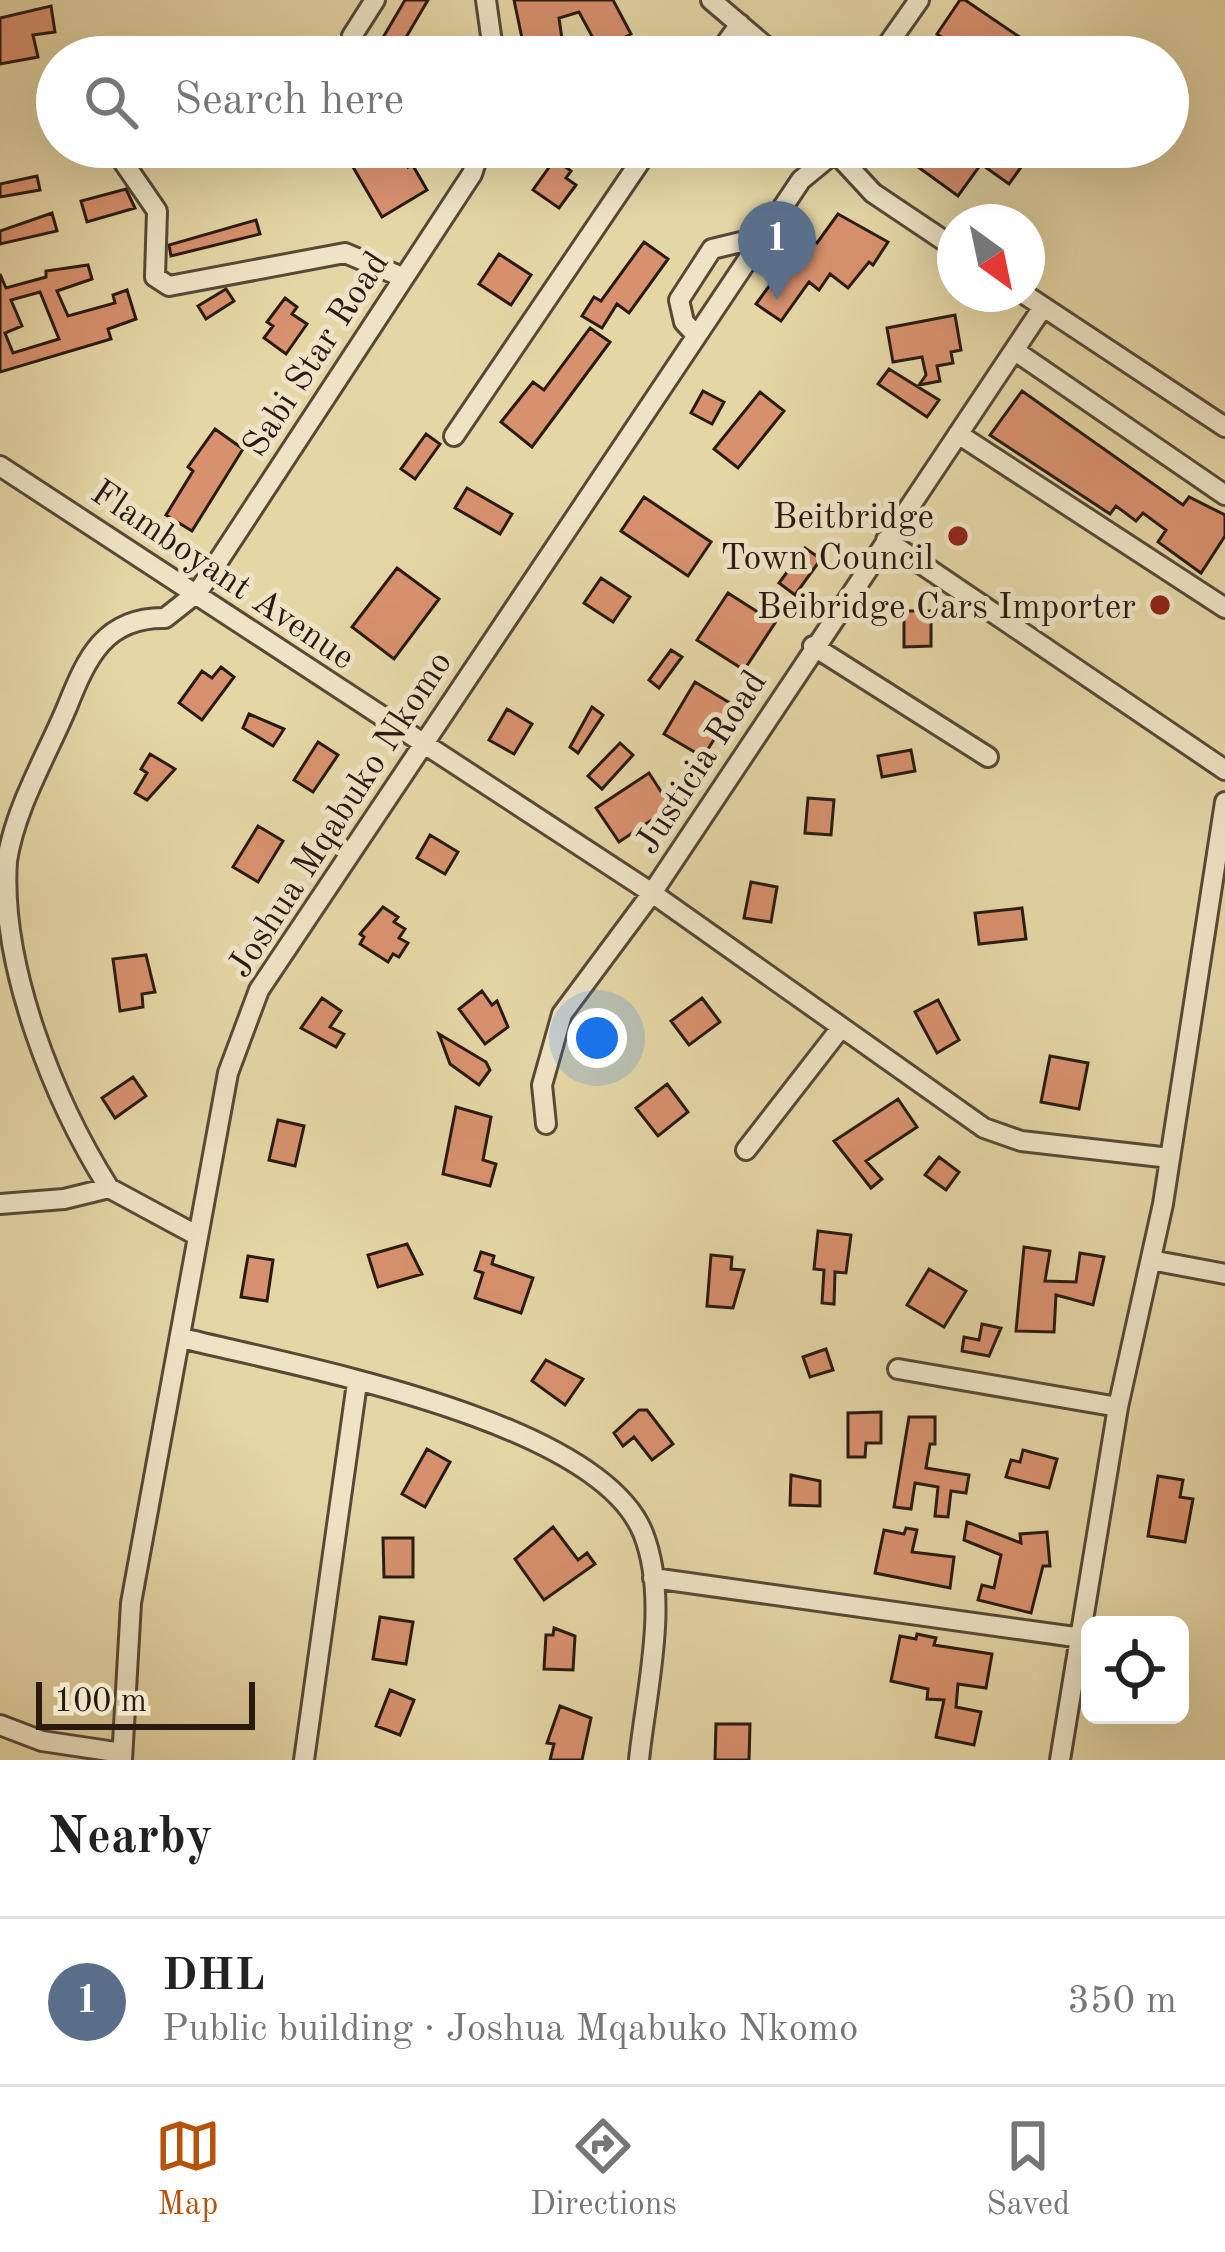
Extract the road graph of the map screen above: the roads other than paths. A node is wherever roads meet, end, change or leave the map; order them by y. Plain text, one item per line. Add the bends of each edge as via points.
1 (375, 0) edge
2 (486, 0) edge
3 (711, 0) edge
4 (919, 0) edge
5 (740, 24) junction
6 (352, 36) dead end
7 (491, 36) edge
8 (731, 36) edge
9 (754, 36) edge
10 (893, 36) edge
11 (127, 168) edge
12 (474, 168) edge
13 (636, 168) edge
14 (815, 168) edge
15 (851, 168) edge
16 (937, 236) edge
17 (754, 249) junction
18 (402, 277) junction
19 (1045, 308) edge
20 (1040, 312) edge
21 (696, 335) junction
22 (1015, 351) junction
23 (1225, 427) edge
24 (958, 434) junction
25 (454, 436) dead end
26 (0, 466) edge
27 (1225, 495) edge
28 (886, 540) junction
29 (198, 592) junction
30 (1225, 608) edge
31 (813, 646) junction
32 (419, 744) junction
33 (988, 757) dead end
34 (1225, 770) edge
35 (1225, 802) edge
36 (652, 893) junction
37 (840, 1029) junction
38 (546, 1124) dead end
39 (746, 1150) dead end
40 (1170, 1158) junction
41 (109, 1188) junction
42 (0, 1204) edge
43 (198, 1236) junction
44 (1151, 1260) junction
45 (1225, 1274) edge
46 (182, 1338) junction
47 (898, 1369) dead end
48 (357, 1383) junction
49 (1118, 1407) junction
50 (653, 1577) junction
51 (1085, 1616) edge
52 (1081, 1638) edge
53 (1081, 1644) edge
54 (0, 1725) edge
55 (122, 1756) edge
56 (304, 1760) edge
57 (639, 1760) edge
58 (1060, 1760) edge

1 - 6 street
2 - 7 street
3 - 5 street
4 - 10 street
5 - 8 street
5 - 9 street
11 - 18 street via 157,211 155,277 169,286 345,253
12 - 18 street, Sabi Star Road
13 - 25 street
14 - 17 street, Joshua Mqabuko Nkomo
15 - 16 street
17 - 21 street, Joshua Mqabuko Nkomo
17 - 21 street via 741,242 712,249 679,300
18 - 29 street, Sabi Star Road
19 - 23 street
20 - 22 street, Justicia Road
21 - 32 street, Joshua Mqabuko Nkomo
22 - 24 street, Justicia Road
22 - 27 street
24 - 28 street, Justicia Road
24 - 30 street
26 - 29 street, Flamboyant Avenue
28 - 31 street, Justicia Road
28 - 34 street
29 - 32 street, Flamboyant Avenue
29 - 41 street via 166,618 140,618 103,637 14,827 6,863 17,982 49,1078
31 - 33 street
31 - 36 street, Justicia Road
32 - 36 street, Flamboyant Avenue
32 - 43 street, Joshua Mqabuko Nkomo via 259,990 228,1073
35 - 40 street
36 - 37 street, Flamboyant Avenue
36 - 38 street, Justicia Road via 562,1014 542,1084
37 - 39 street
37 - 40 street, Flamboyant Avenue via 1004,1137
40 - 44 street
41 - 42 street
41 - 43 street
43 - 46 street, Joshua Mqabuko Nkomo
44 - 45 street
44 - 49 street
46 - 48 street
46 - 55 street, Joshua Mqabuko Nkomo via 131,1603
47 - 49 street
48 - 50 street via 503,1425 570,1457 631,1512
48 - 56 street
49 - 51 street
50 - 52 street
50 - 57 street
53 - 58 street
54 - 55 street

